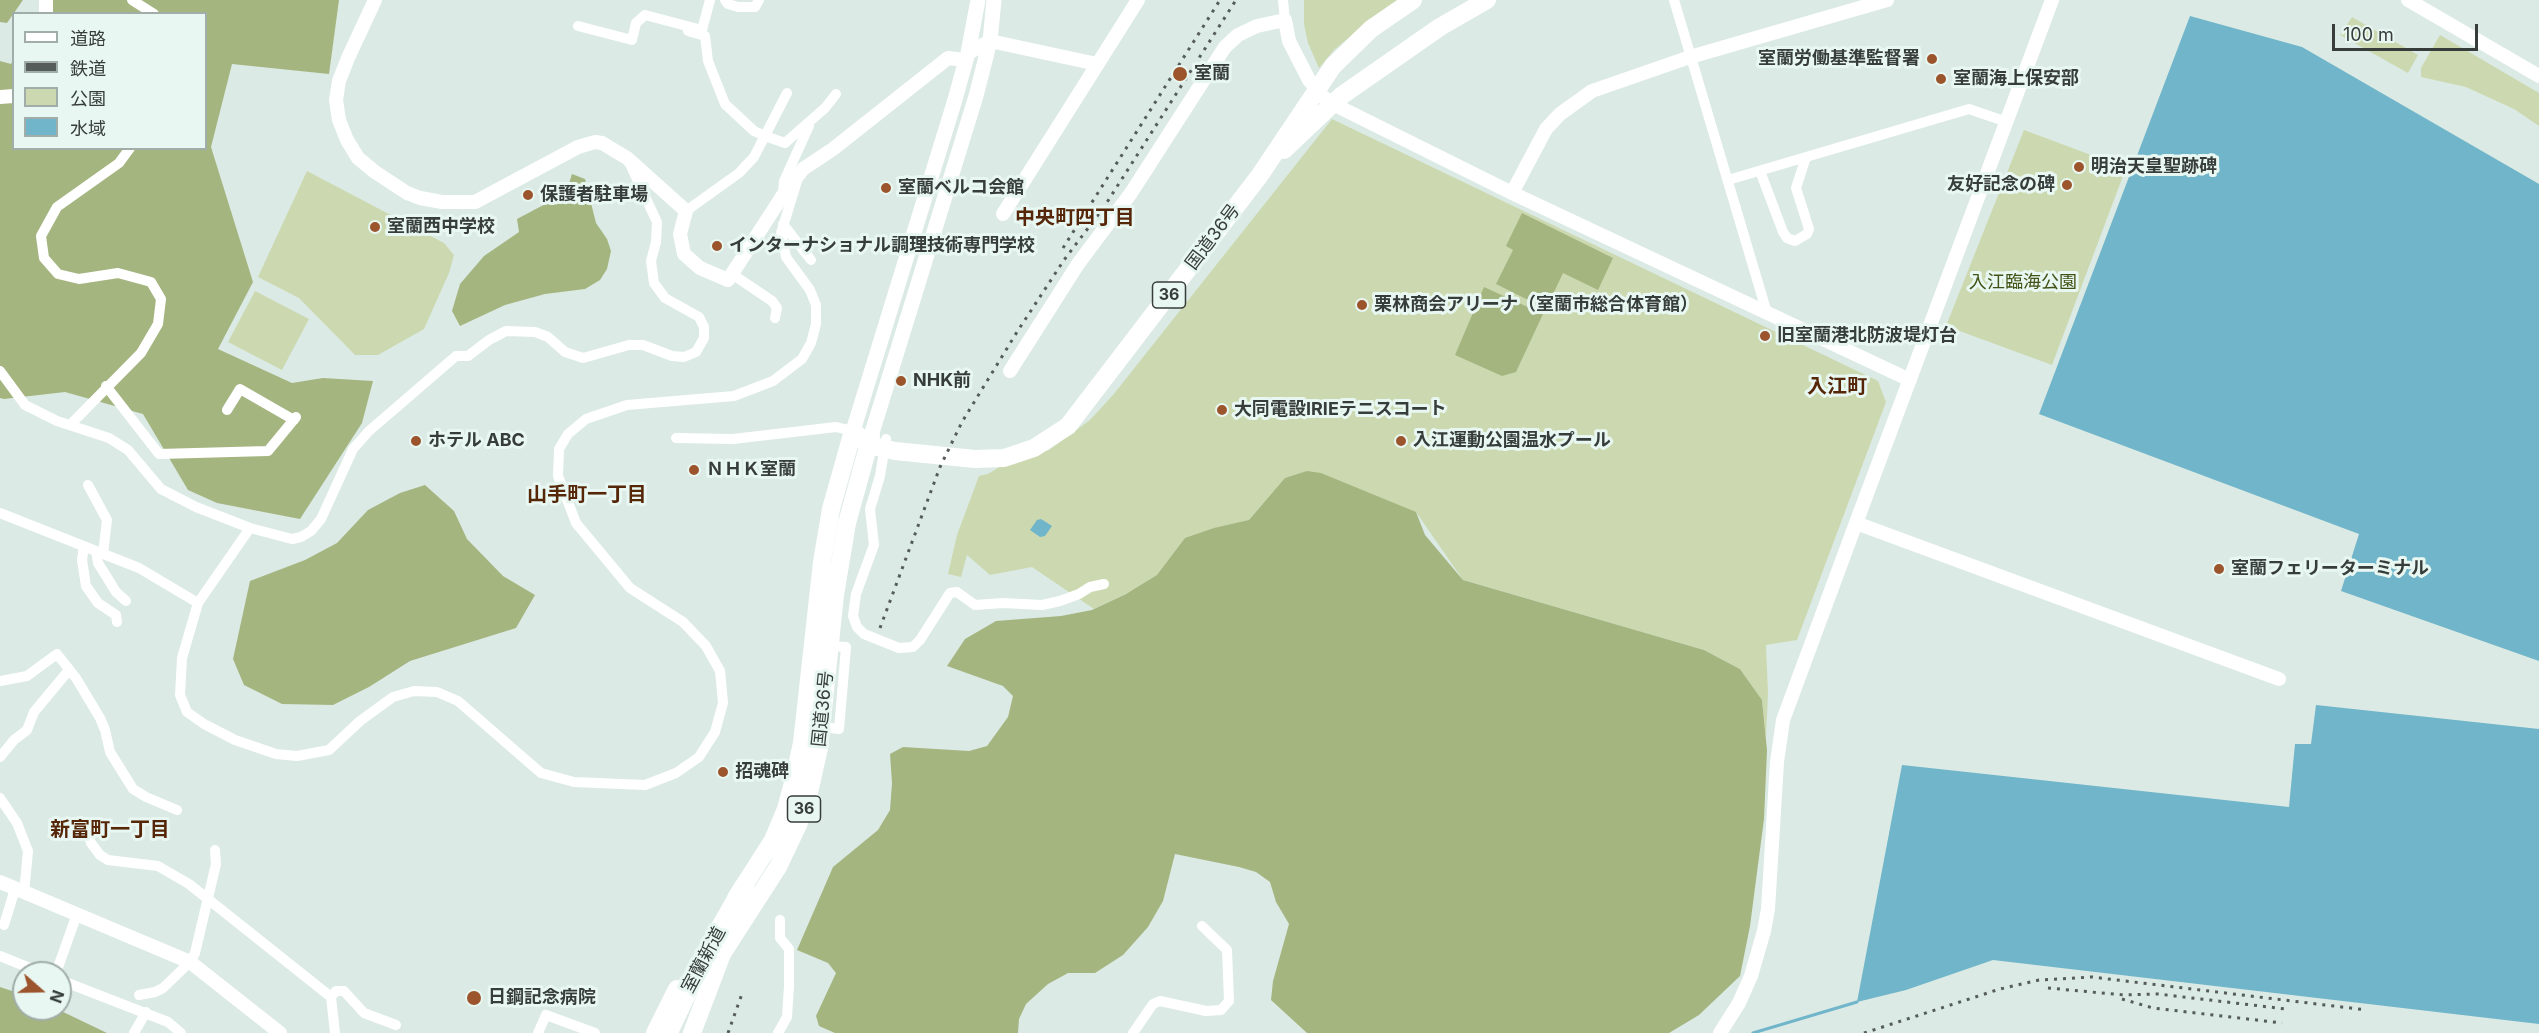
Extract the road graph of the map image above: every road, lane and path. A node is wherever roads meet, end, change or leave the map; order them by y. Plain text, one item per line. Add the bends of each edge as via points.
1 (132, 0) edge
2 (375, 0) edge
3 (710, 0) edge
4 (726, 0) edge
5 (759, 0) edge
6 (978, 0) edge
7 (994, 0) edge
8 (1138, 0) edge
9 (1285, 0) edge
10 (1413, 0) edge
11 (1487, 0) edge
12 (1674, 0) edge
13 (1887, 0) edge
14 (2052, 0) edge
15 (2408, 0) edge
16 (151, 12) edge
17 (1285, 20) junction
18 (578, 26) dead end
19 (687, 26) junction
20 (990, 41) junction
21 (966, 57) junction
22 (1690, 57) junction
23 (1097, 64) junction
24 (2539, 76) edge
25 (787, 93) dead end
26 (836, 94) dead end
27 (2007, 122) junction
28 (810, 123) junction
29 (765, 136) junction
30 (129, 150) edge
31 (627, 158) junction
32 (1806, 158) junction
33 (1760, 171) junction
34 (799, 175) junction
35 (1260, 175) junction
36 (1728, 180) junction
37 (1512, 193) junction
38 (783, 195) junction
39 (686, 211) junction
40 (1003, 214) dead end
41 (783, 224) junction
42 (811, 260) dead end
43 (732, 274) junction
44 (1767, 313) junction
45 (773, 314) dead end
46 (0, 371) edge
47 (1010, 371) dead end
48 (1910, 380) junction
49 (106, 386) junction
50 (227, 410) dead end
51 (70, 425) junction
52 (853, 431) junction
53 (676, 438) dead end
54 (884, 443) junction
55 (88, 485) dead end
56 (0, 513) edge
57 (1856, 523) junction
58 (249, 528) junction
59 (84, 546) junction
60 (99, 552) junction
61 (1104, 585) dead end
62 (126, 601) dead end
63 (198, 603) junction
64 (117, 622) dead end
65 (69, 669) junction
66 (2279, 679) dead end
67 (0, 681) edge
68 (0, 757) edge
69 (0, 798) edge
70 (177, 810) dead end
71 (84, 823) dead end
72 (215, 850) dead end
73 (0, 882) edge
74 (744, 888) joint
75 (20, 891) junction
76 (207, 898) junction
77 (77, 915) junction
78 (780, 920) dead end
79 (4, 925) dead end
80 (1202, 926) dead end
81 (722, 954) joint
82 (60, 961) edge
83 (190, 962) junction
84 (72, 984) edge
85 (139, 995) dead end
86 (331, 997) junction
87 (146, 1012) junction
88 (396, 1025) dead end
89 (567, 1029) edge
90 (674, 1032) edge
91 (135, 1033) edge
92 (181, 1033) edge
93 (280, 1033) edge
94 (335, 1033) edge
95 (538, 1033) edge
96 (595, 1033) edge
97 (778, 1033) edge
98 (1133, 1033) edge
99 (1720, 1033) edge

1 - 16 street
2 - 31 street via 339,81 336,100 339,120 358,158 392,185 433,201 475,202 587,144 602,143
3 - 19 street via 702,30
4 - 5 street via 738,7 755,7
6 - 21 main road
7 - 20 main road
8 - 23 street
9 - 17 street
10 - 35 highway, 国道36号 / 36 via 1371,30 1333,66
11 - 35 highway, 国道36号 / 36 via 1440,27 1341,96
12 - 22 street
13 - 22 street
14 - 27 street
15 - 24 street
17 - 37 street via 1301,67 1323,97
17 - 47 street via 1257,26 1225,47
18 - 19 street via 632,40 636,23 645,15
19 - 29 street via 688,31 705,36 708,61 725,104
20 - 21 street
20 - 23 street
20 - 54 main road
21 - 34 street via 948,57
21 - 52 main road
22 - 36 street
22 - 37 street via 1592,91 1575,102 1546,129
23 - 40 street
25 - 29 street
26 - 28 street
27 - 32 street via 1969,109
27 - 48 street
28 - 29 street via 785,143
28 - 38 street via 784,181
29 - 39 street via 739,173
30 - 49 street via 119,164 57,207 41,236 44,258 58,274 79,279 118,273 151,282 161,300 158,324 141,352
31 - 39 street
31 - 58 street via 657,222 651,261 654,283 665,298 699,317 704,338 696,352 672,356 643,345 629,345 583,358 565,352 548,337 535,332 506,331 468,356 456,356 369,431 353,449 321,519 311,531 292,539
32 - 33 street
32 - 33 street via 1796,188 1809,229 1808,234 1795,241 1783,232
33 - 36 street
34 - 38 street
34 - 41 street
35 - 54 highway, 国道36号 / 36 via 1068,426 1034,448 1004,458 965,459
36 - 44 street
37 - 44 street
38 - 43 street
39 - 43 street via 680,234 684,254 700,268 728,280
41 - 42 street
41 - 63 street via 786,256 816,305 816,324 802,360 773,381 734,396 627,405 586,419 568,434 559,449 558,476 576,523 630,588 683,622 706,646 720,671 723,703 715,732 699,757 676,773 645,785 574,782 542,773 458,701 437,692 414,691 393,697 360,720 329,750 297,756 276,754 235,740 187,712 180,695 182,658
43 - 45 street via 772,301 777,308
44 - 48 street
46 - 51 street via 25,405
48 - 57 street
49 - 50 street via 159,454 268,452 295,418 240,389
49 - 51 street
51 - 58 street via 109,438 128,450 161,489
52 - 53 street via 836,427 733,439
52 - 54 highway
52 - 74 highway, 国道36号 / 36 via 831,509 822,562 802,744 794,779 773,840
54 - 61 street via 870,509 874,546 856,594 853,616 864,634 899,648 913,647 950,592 957,592 975,605 1042,605
54 - 81 highway, 国道36号 / 36 via 847,523 835,595 822,727 808,797 789,845
55 - 60 street via 107,520
56 - 59 street
57 - 66 street
57 - 99 street via 1783,720 1764,931 1751,976
58 - 63 street
59 - 60 street
59 - 64 street via 86,586 98,603 116,615
60 - 62 street via 98,563
60 - 63 street via 139,568
65 - 67 street via 57,654 27,676
65 - 68 street via 34,712 27,730
65 - 70 street via 100,718 110,752 133,789
69 - 75 street via 17,823 28,851
71 - 76 street via 91,843 108,860 159,866
72 - 76 street via 216,864
73 - 75 street
74 - 90 highway, 室蘭新道 / 36 via 697,970
75 - 77 street
75 - 79 street
76 - 83 street via 197,949
76 - 86 street
77 - 82 street
77 - 83 street
78 - 97 street via 780,938 789,949 789,986 787,1017
80 - 98 street via 1227,950 1229,1001 1221,1010 1206,1011 1160,1001 1153,1004
81 - 90 highway, 室蘭新道 / 36
83 - 85 street via 164,988
83 - 93 street
84 - 87 street
86 - 88 street via 336,991 344,991 364,1013
86 - 94 street
87 - 91 street
87 - 92 street
89 - 95 street via 546,1015
89 - 96 street

